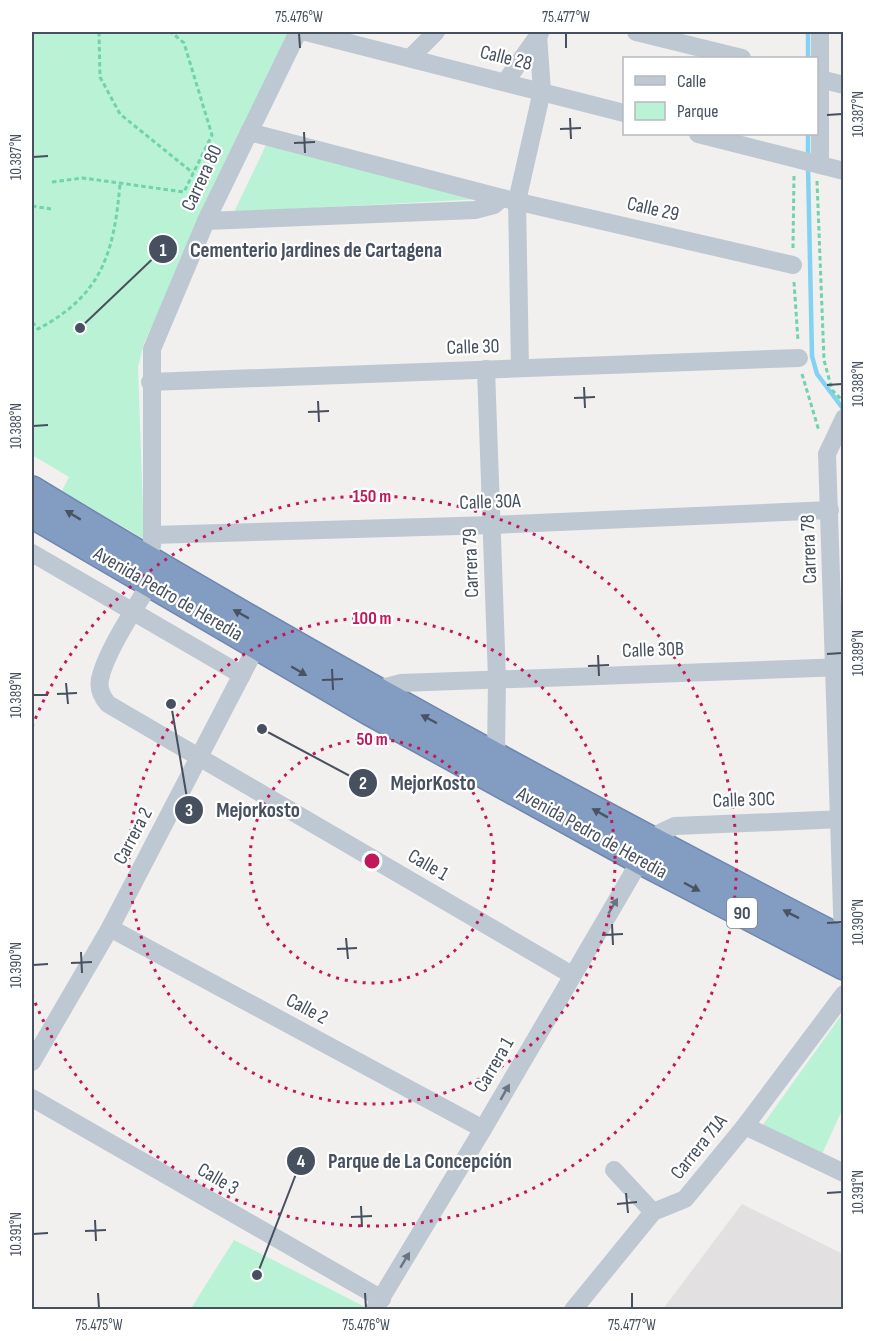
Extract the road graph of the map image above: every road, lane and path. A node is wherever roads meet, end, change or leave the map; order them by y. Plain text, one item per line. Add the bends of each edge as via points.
1 (99, 32) edge
2 (171, 32) edge
3 (298, 32) edge
4 (306, 32) edge
5 (636, 32) edge
6 (820, 32) edge
7 (539, 33) edge
8 (427, 36) edge
9 (411, 57) junction
10 (738, 57) edge
11 (818, 78) edge
12 (506, 81) junction
13 (843, 86) edge
14 (542, 90) junction
15 (623, 113) edge
16 (249, 132) junction
17 (702, 135) edge
18 (794, 160) junction
19 (818, 164) junction
20 (843, 171) edge
21 (193, 173) junction
22 (52, 182) dead end
23 (120, 184) junction
24 (509, 200) junction
25 (32, 206) edge
26 (51, 209) dead end
27 (206, 221) junction
28 (793, 265) junction
29 (32, 322) edge
30 (799, 358) junction
31 (520, 368) junction
32 (486, 369) junction
33 (150, 382) junction
34 (843, 402) edge
35 (843, 418) edge
36 (829, 449) junction
37 (32, 490) edge
38 (830, 510) junction
39 (32, 514) edge
40 (492, 525) junction
41 (152, 535) junction
42 (32, 553) edge
43 (151, 573) junction
44 (133, 612) junction
45 (262, 637) junction
46 (839, 667) edge
47 (242, 675) junction
48 (496, 678) junction
49 (375, 702) junction
50 (496, 755) junction
51 (198, 759) junction
52 (841, 819) edge
53 (646, 851) junction
54 (110, 928) junction
55 (843, 941) edge
56 (843, 966) edge
57 (572, 975) junction
58 (843, 994) edge
59 (32, 1062) edge
60 (32, 1098) edge
61 (745, 1126) junction
62 (483, 1129) junction
63 (614, 1170) dead end
64 (843, 1173) edge
65 (653, 1212) junction
66 (378, 1304) edge
67 (573, 1310) edge

1 - 21 path via 100,76 120,114
2 - 21 path via 183,42 212,135
3 - 16 street, Carrera 80
4 - 9 street, Calle 28
5 - 10 street
6 - 11 street
7 - 12 street
7 - 14 street
8 - 9 street
9 - 12 street, Calle 28
11 - 13 street
11 - 19 street
12 - 14 street, Calle 28
14 - 15 street, Calle 28
14 - 24 street
16 - 24 street, Calle 29
16 - 27 street, Carrera 80
17 - 18 street
18 - 19 street
18 - 28 path
19 - 20 street
19 - 34 path via 824,360 832,390
21 - 23 path via 184,192
22 - 23 path via 83,178
23 - 29 path via 112,243 96,279 78,304 60,318 38,329
24 - 27 street via 475,210
24 - 28 street, Calle 29
24 - 31 street
25 - 26 path
27 - 33 street, Carrera 80 via 154,340
28 - 30 path
30 - 31 street, Calle 30
30 - 36 path via 803,382
31 - 32 street, Calle 30
32 - 33 street, Calle 30
32 - 40 street, Carrera 79
33 - 41 street, Carrera 80
35 - 36 street
36 - 38 street, Carrera 78
43 -> 37 highway, Avenida Pedro de Heredia / 90
38 - 40 street, Calle 30A
38 - 46 street, Carrera 78
39 - 43 highway, Avenida Pedro de Heredia / 90
40 - 41 street, Calle 30A
40 - 48 street, Carrera 79
41 - 43 street, Carrera 80
42 - 44 street
43 - 44 street, Calle 1
43 - 45 highway, Avenida Pedro de Heredia / 90
44 - 47 street
44 - 51 street, Calle 1 via 99,680 101,695 108,704
45 - 47 street, Carrera 2
45 - 49 highway, Avenida Pedro de Heredia / 90
46 - 48 street, Calle 30B
46 - 52 street, Carrera 78
47 - 51 street, Carrera 2
48 - 49 street, Calle 30B via 401,683 386,687
48 - 50 street, Carrera 79
50 -> 49 highway, Avenida Pedro de Heredia / 90
49 - 53 highway, Avenida Pedro de Heredia / 90
53 -> 50 highway, Avenida Pedro de Heredia / 90
51 - 54 street, Carrera 2
51 - 57 street, Calle 1
52 - 53 street, Calle 30C via 684,825 662,832
52 - 55 street, Carrera 78
55 -> 53 highway, Avenida Pedro de Heredia / 90
53 -> 56 highway, Avenida Pedro de Heredia / 90
57 -> 53 street, Carrera 1
54 - 59 street, Carrera 2
54 - 62 street, Calle 2
62 -> 57 street, Carrera 1
58 - 61 street, Carrera 71A
60 - 66 street, Calle 3
61 - 64 street
61 - 65 street, Carrera 71A via 685,1199
66 -> 62 street, Carrera 1
63 - 65 street
65 - 67 street, Carrera 71A

